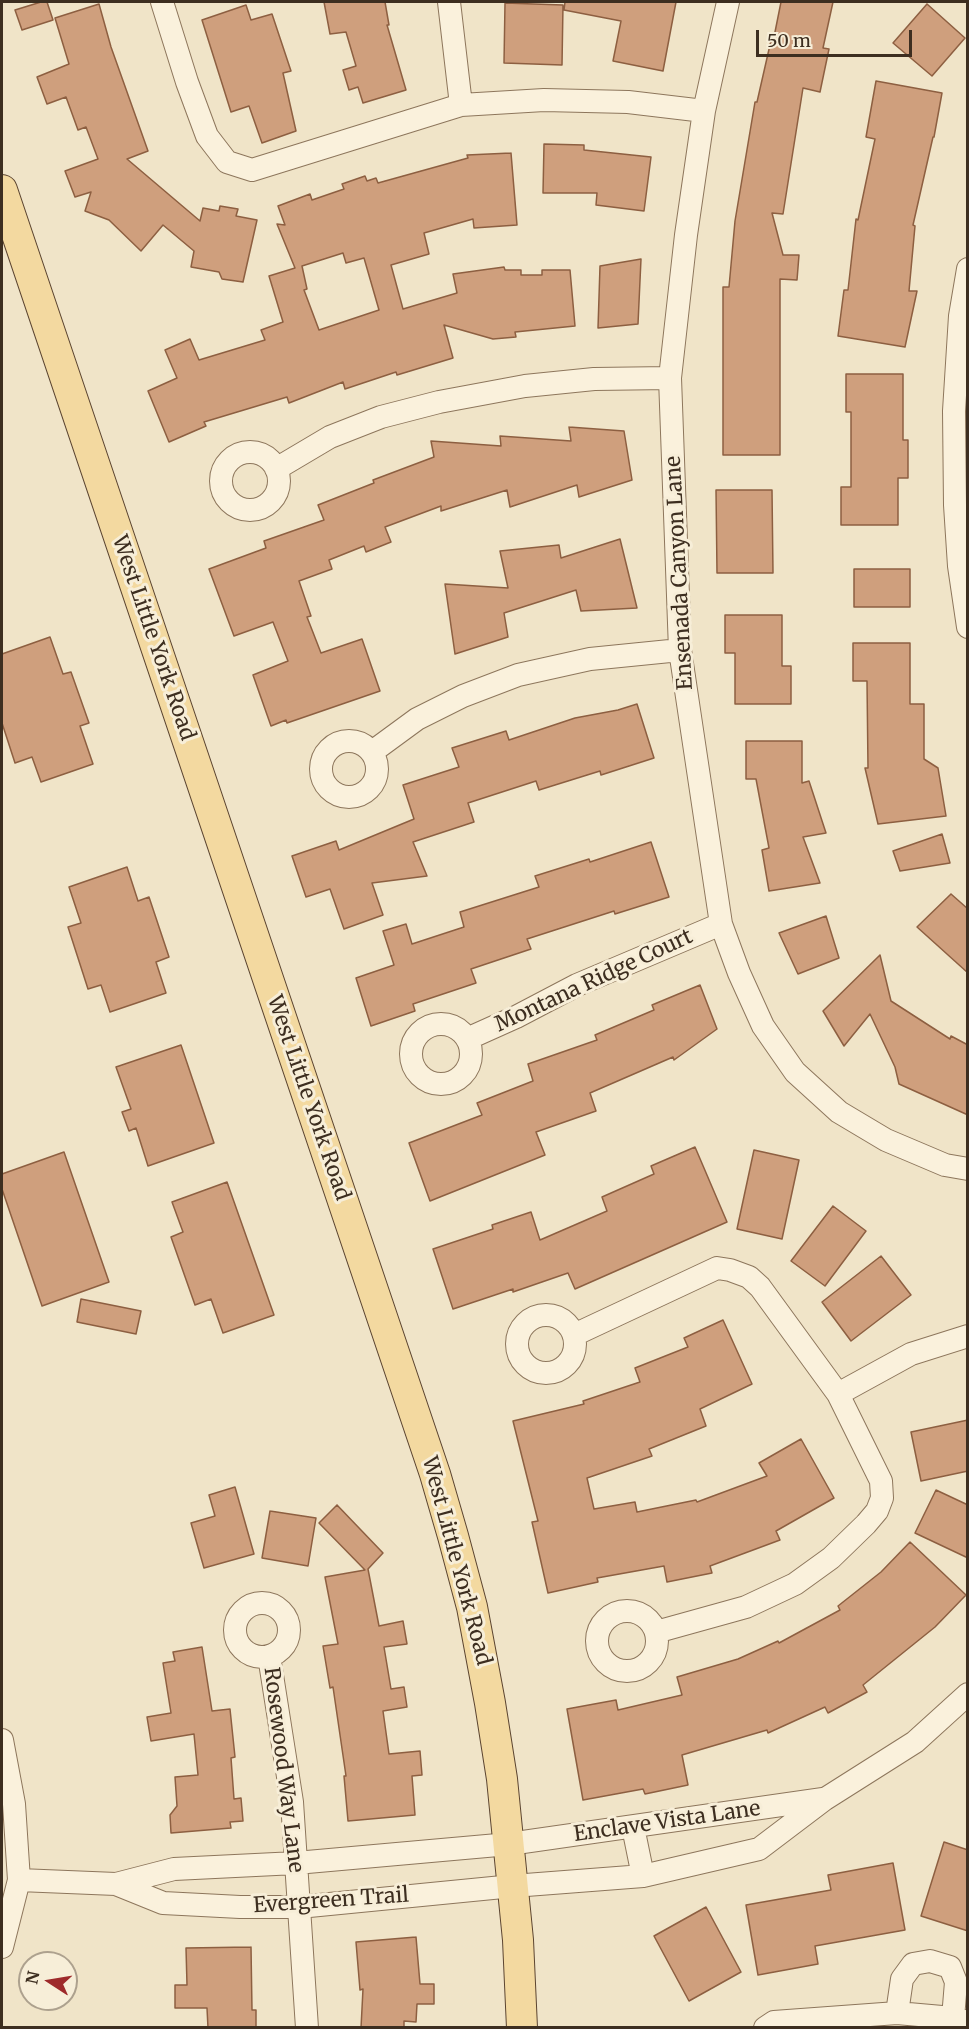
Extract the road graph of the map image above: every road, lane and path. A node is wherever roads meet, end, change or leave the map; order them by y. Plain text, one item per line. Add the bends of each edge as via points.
1 (162, 2) edge
2 (449, 2) edge
3 (728, 2) edge
4 (460, 105) junction
5 (704, 111) junction
6 (2, 190) edge
7 (968, 269) edge
8 (670, 378) junction
9 (276, 469) dead end
10 (961, 505) edge
11 (968, 627) edge
12 (680, 650) junction
13 (372, 752) dead end
14 (721, 924) junction
15 (467, 1039) dead end
16 (968, 1169) edge
17 (574, 1335) dead end
18 (968, 1335) edge
19 (838, 1394) junction
20 (656, 1632) dead end
21 (269, 1656) dead end
22 (968, 1694) edge
23 (2, 1740) edge
24 (825, 1799) junction
25 (633, 1827) junction
26 (509, 1844) junction
27 (296, 1863) junction
28 (643, 1876) junction
29 (19, 1880) junction
30 (116, 1884) junction
31 (513, 1886) junction
32 (299, 1907) junction
33 (2, 1947) edge
34 (897, 2013) junction
35 (960, 2020) edge
36 (308, 2028) edge
37 (522, 2028) edge
38 (765, 2028) edge

1 - 4 street via 207,136 227,162 252,170
2 - 4 street
3 - 5 street, Ensenada Canyon Lane
4 - 5 street via 544,100 628,102
5 - 8 street, Ensenada Canyon Lane
6 - 26 main road, West Little York Road via 435,1474 472,1607 502,1779
7 - 10 street via 960,316 954,411
8 - 9 street via 537,384 439,402 381,417 330,437
8 - 12 street, Ensenada Canyon Lane
10 - 11 street via 959,566
12 - 13 street via 590,659 518,675 417,719
12 - 14 street, Ensenada Canyon Lane
14 - 15 street, Montana Ridge Court via 577,985
14 - 16 street, Ensenada Canyon Lane via 763,1026 795,1072 839,1112 886,1140 945,1165
17 - 19 street via 717,1268 730,1270 749,1277 760,1287
18 - 19 street via 911,1354
19 - 20 street via 881,1481 882,1498 877,1511 831,1558 795,1584 746,1606
21 - 27 street, Rosewood Way Lane via 292,1802
22 - 24 street, Enclave Vista Lane via 915,1742
23 - 29 street via 14,1804
24 - 25 street, Enclave Vista Lane
24 - 28 street, Enclave Vista Lane via 759,1849
25 - 26 street, Enclave Vista Lane
25 - 28 street
26 - 27 street, Evergreen Trail
26 - 31 main road, West Little York Road
27 - 30 street, Evergreen Trail via 174,1869
27 - 32 street, Rosewood Way Lane
28 - 31 street, Enclave Vista Lane
29 - 30 street, Evergreen Trail
29 - 33 street
30 - 32 street, Evergreen Trail via 163,1903
31 - 32 street, Evergreen Trail
31 - 37 main road, West Little York Road
32 - 36 street, Rosewood Way Lane
34 - 35 street
34 - 35 street via 902,1979 913,1964 930,1961 950,1967 956,1982
34 - 38 street via 774,2022

